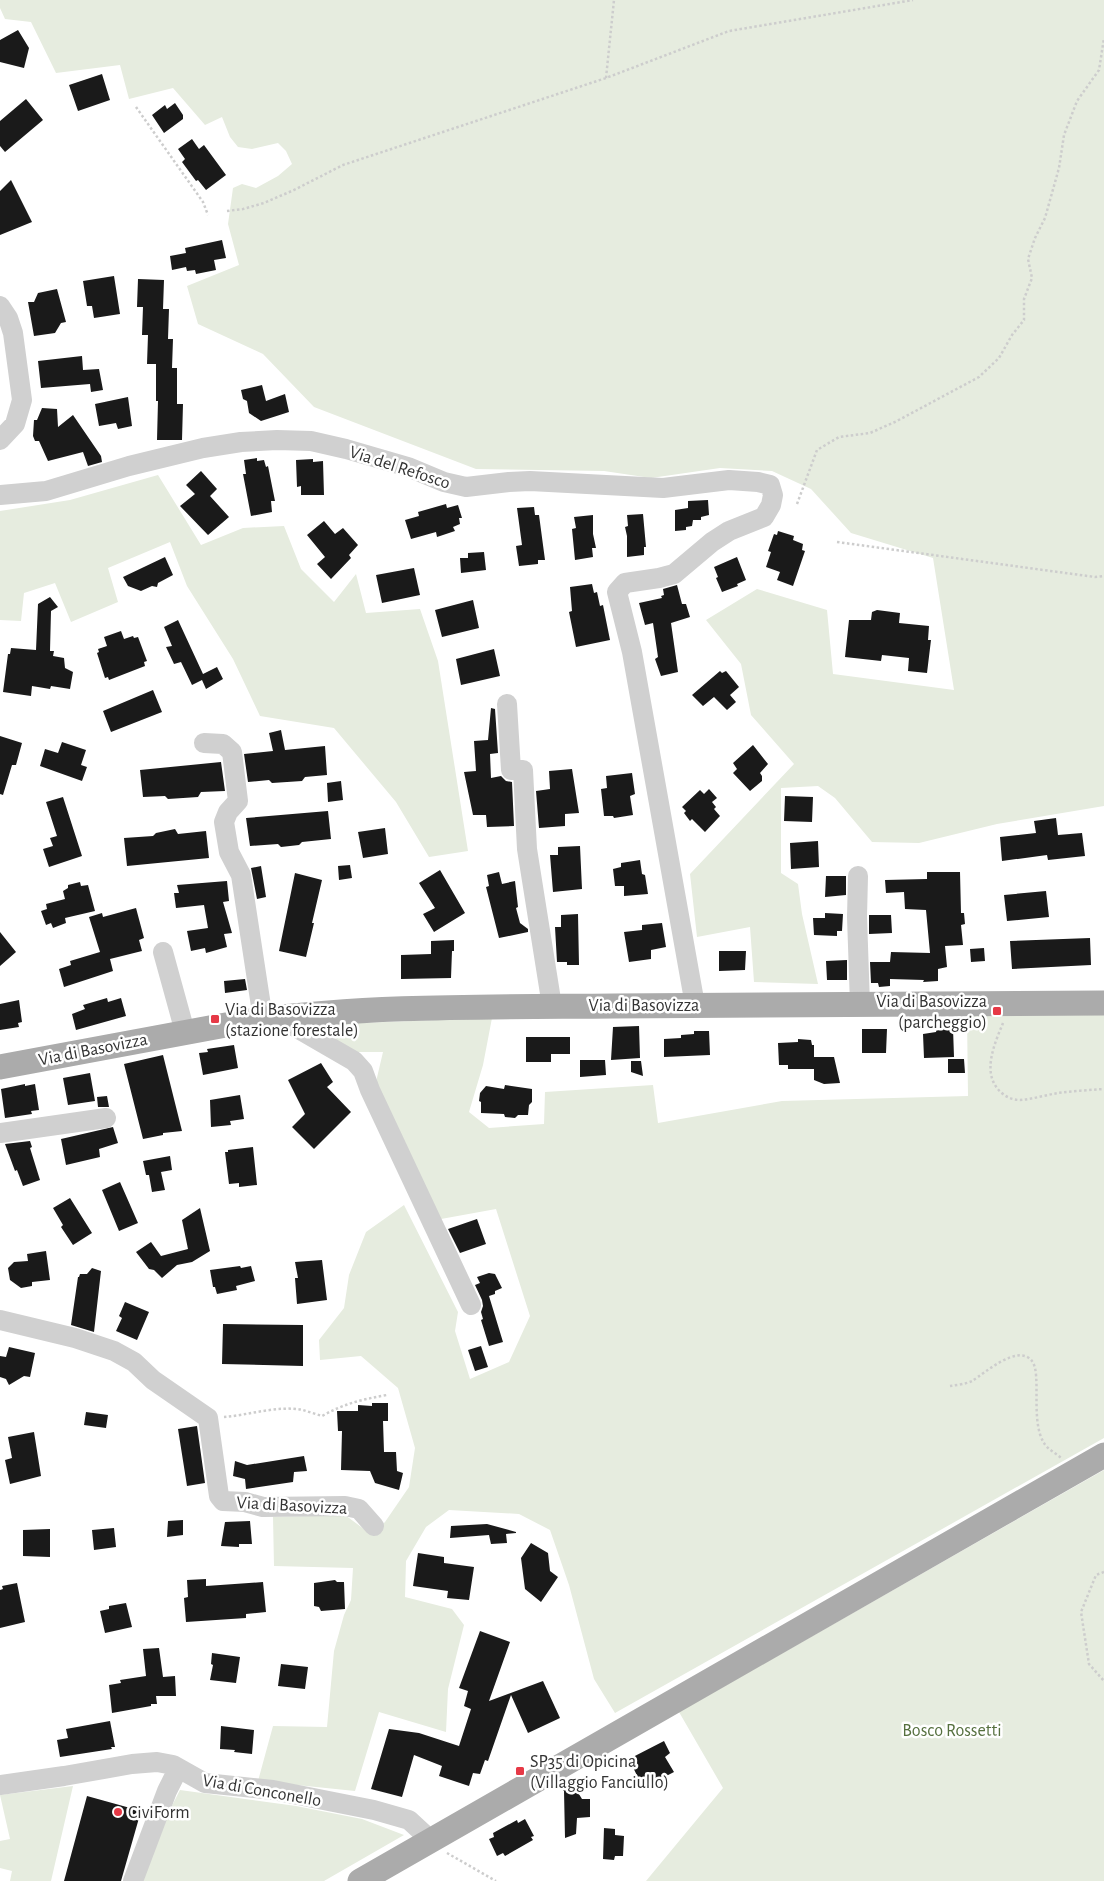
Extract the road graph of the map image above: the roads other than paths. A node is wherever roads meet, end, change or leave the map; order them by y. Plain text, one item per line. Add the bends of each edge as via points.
1 (0, 306) edge
2 (0, 440) edge
3 (0, 495) edge
4 (507, 704) dead end
5 (204, 743) dead end
6 (858, 876) dead end
7 (163, 952) dead end
8 (1104, 1003) edge
9 (860, 1004) junction
10 (695, 1005) junction
11 (552, 1006) junction
12 (270, 1018) junction
13 (185, 1032) junction
14 (0, 1067) edge
15 (106, 1118) dead end
16 (0, 1133) edge
17 (470, 1305) dead end
18 (0, 1320) edge
19 (1104, 1455) edge
20 (374, 1526) dead end
21 (178, 1769) junction
22 (0, 1785) edge
23 (429, 1841) junction
24 (133, 1881) edge
25 (360, 1881) edge

1 - 2 street via 13,333 22,400 15,424
3 - 10 street, Via del Refosco via 46,491 203,448 241,442 311,441 380,458 466,487 530,481 663,488 728,480 770,485 773,495 764,517 729,531 674,574 624,583 616,592 632,652
4 - 11 street via 511,770 523,770 527,849
5 - 12 street via 223,744 232,752 238,801 224,822 229,852 241,874
6 - 9 street
7 - 13 street
8 - 9 main road, Via di Basovizza
9 - 10 main road, Via di Basovizza
10 - 11 main road, Via di Basovizza
11 - 12 main road, Via di Basovizza via 387,1009
12 - 13 main road, Via di Basovizza
12 - 17 street via 354,1061 363,1071
13 - 14 main road, Via di Basovizza
15 - 16 street
18 - 20 street, Via di Basovizza via 114,1351 134,1362 153,1380 208,1418 218,1496 223,1501 263,1507 345,1506 359,1510
19 - 23 main road
21 - 22 street, Via di Conconello via 157,1762 132,1764
21 - 23 street, Via di Conconello via 205,1783 273,1790 409,1820
21 - 24 street
23 - 25 main road

